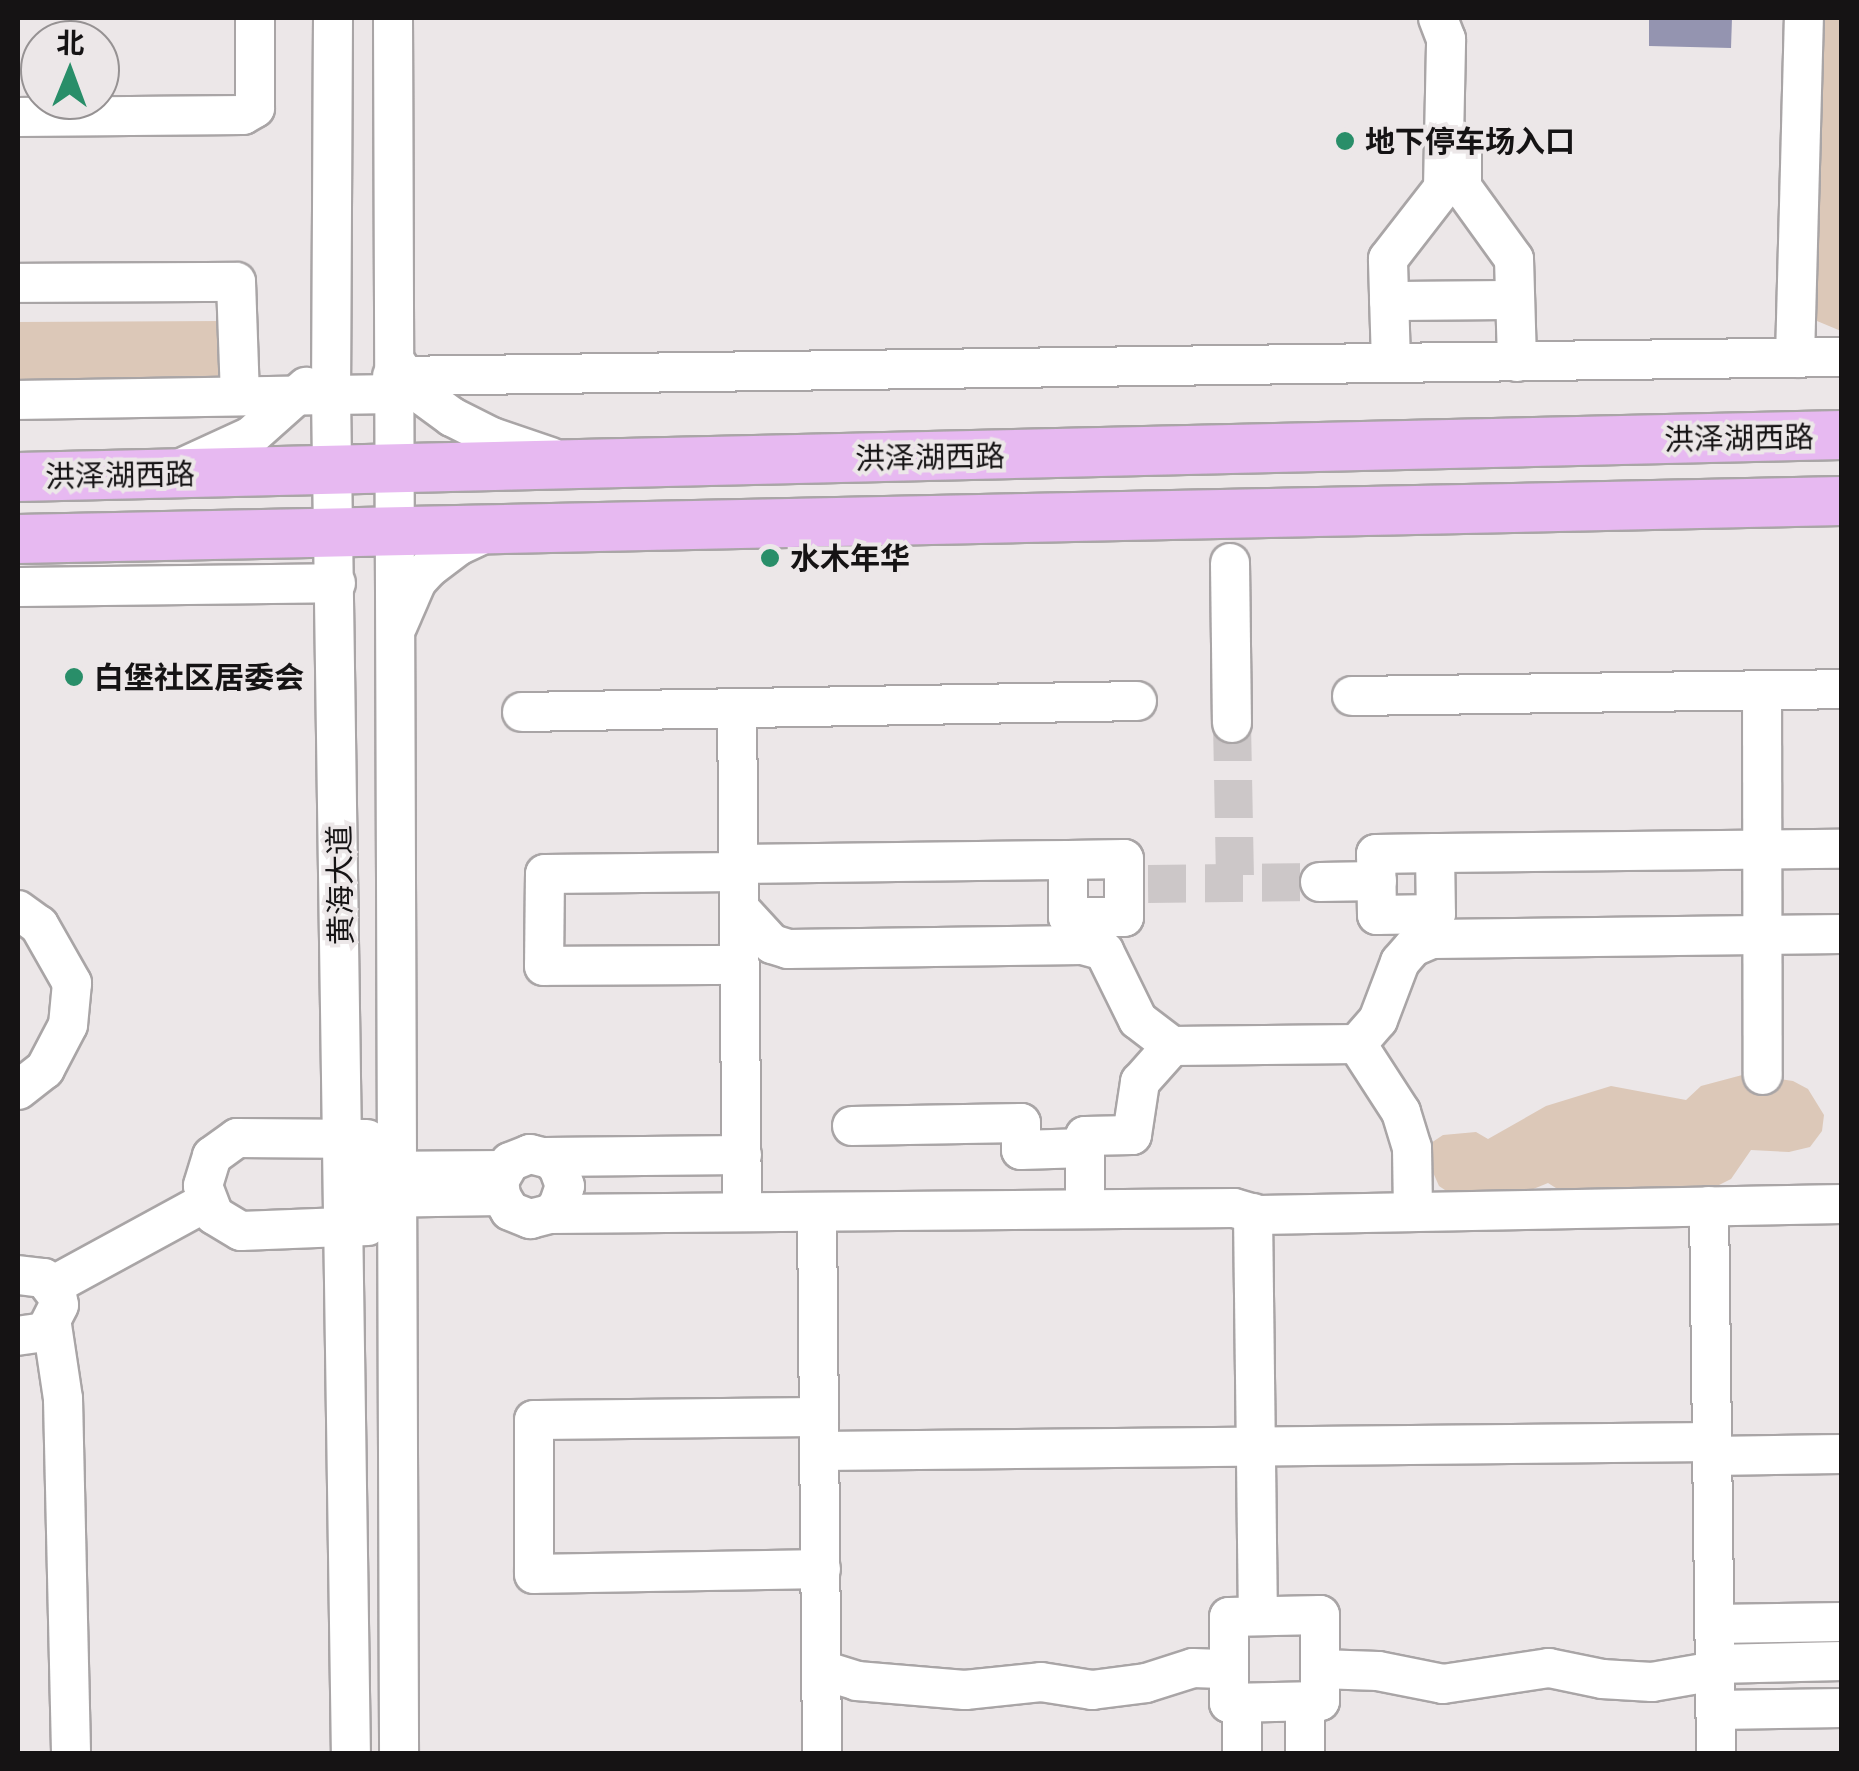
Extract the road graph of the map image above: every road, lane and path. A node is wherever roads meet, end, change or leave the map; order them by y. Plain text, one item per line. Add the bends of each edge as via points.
1 (255, 18) edge
2 (332, 18) edge
3 (393, 18) edge
4 (1438, 18) edge
5 (1471, 18) edge
6 (1804, 18) edge
7 (18, 116) edge
8 (18, 283) edge
9 (1515, 300) junction
10 (1389, 301) junction
11 (1842, 357) edge
12 (1796, 358) junction
13 (1517, 362) junction
14 (1391, 364) junction
15 (395, 372) junction
16 (316, 395) junction
17 (240, 396) junction
18 (18, 400) edge
19 (1842, 435) edge
20 (590, 465) junction
21 (392, 470) junction
22 (334, 471) junction
23 (170, 474) junction
24 (102, 475) junction
25 (18, 476) edge
26 (1842, 502) edge
27 (610, 528) junction
28 (490, 531) junction
29 (392, 533) junction
30 (336, 534) junction
31 (214, 536) junction
32 (97, 538) junction
33 (18, 539) edge
34 (1230, 563) dead end
35 (321, 583) junction
36 (18, 587) edge
37 (392, 641) junction
38 (1842, 689) edge
39 (1762, 690) junction
40 (1352, 696) dead end
41 (1137, 700) dead end
42 (736, 708) junction
43 (522, 712) dead end
44 (1232, 723) tunnel mouth
45 (1842, 849) edge
46 (1762, 850) junction
47 (1435, 854) junction
48 (1068, 860) junction
49 (738, 882) junction
50 (1320, 882) tunnel mouth
51 (1377, 882) junction
52 (18, 910) edge
53 (1412, 931) junction
54 (1094, 933) junction
55 (1842, 934) edge
56 (1762, 935) junction
57 (740, 964) junction
58 (1358, 1044) junction
59 (1172, 1046) junction
60 (1763, 1074) dead end
61 (18, 1090) edge
62 (852, 1126) dead end
63 (1085, 1148) junction
64 (742, 1155) junction
65 (546, 1157) junction
66 (395, 1183) junction
67 (502, 1183) junction
68 (344, 1184) junction
69 (206, 1202) junction
70 (1842, 1204) edge
71 (1709, 1206) junction
72 (1085, 1210) junction
73 (742, 1212) junction
74 (818, 1212) junction
75 (1413, 1212) junction
76 (550, 1214) junction
77 (1265, 1214) junction
78 (35, 1280) edge
79 (35, 1330) edge
80 (819, 1434) junction
81 (1268, 1446) junction
82 (1712, 1449) junction
83 (1842, 1454) edge
84 (821, 1569) junction
85 (1270, 1616) junction
86 (1842, 1622) edge
87 (1715, 1624) junction
88 (1842, 1662) edge
89 (1716, 1667) junction
90 (822, 1670) junction
91 (1313, 1685) junction
92 (1236, 1686) junction
93 (1842, 1708) edge
94 (1716, 1710) junction
95 (71, 1754) edge
96 (351, 1754) edge
97 (399, 1754) edge
98 (822, 1754) edge
99 (1242, 1754) edge
100 (1306, 1754) edge
101 (1716, 1754) edge

1 - 7 street via 254,108 243,116
2 - 16 street, 黄海大道 via 332,331
3 - 15 street, 黄海大道
4 - 10 street via 1446,39 1443,188 1388,259
5 - 9 street via 1462,40 1462,187 1514,260
6 - 12 street
8 - 17 street via 236,282
9 - 10 street
9 - 13 street
10 - 14 street
11 - 12 street
12 - 13 street
13 - 14 street
14 - 15 street
15 - 16 street
15 - 20 street via 452,417 492,437
15 - 21 street, 黄海大道
16 - 17 street
16 - 22 street, 黄海大道
16 - 23 street
17 - 18 street
19 - 20 main road, 洪泽湖西路
20 - 21 main road, 洪泽湖西路
20 - 27 main road via 590,501
21 - 22 main road, 洪泽湖西路
21 - 29 street, 黄海大道
22 - 23 main road, 洪泽湖西路
22 - 30 street, 黄海大道
23 - 24 main road, 洪泽湖西路
24 - 25 main road, 洪泽湖西路
24 - 32 main road via 124,493 126,516 117,530
26 - 27 main road, 洪泽湖西路
27 - 28 main road, 洪泽湖西路
28 - 29 main road, 洪泽湖西路
28 - 37 street via 441,557 417,581
29 - 30 main road, 洪泽湖西路
29 - 37 street, 黄海大道
30 - 31 main road, 洪泽湖西路
30 - 35 street, 黄海大道
31 - 32 main road, 洪泽湖西路
31 - 35 street via 267,553
32 - 33 main road, 洪泽湖西路
34 - 44 street
35 - 36 street
35 - 68 street, 黄海大道 via 337,643
37 - 66 street, 黄海大道
38 - 39 street
39 - 40 street
39 - 46 street
41 - 42 street
42 - 43 street
42 - 49 street
45 - 46 street
46 - 47 street
46 - 56 street
47 - 51 street via 1376,854
47 - 53 street via 1436,914
48 - 49 street
48 - 54 street via 1068,917
48 - 54 street via 1124,859 1136,884 1124,917
49 - 54 street via 772,944 788,949
49 - 57 street
49 - 57 street via 545,874 544,966
50 - 51 street
51 - 53 street via 1377,915
52 - 61 street via 39,925 72,983 68,1026 46,1068
53 - 56 street via 1432,939
53 - 58 street via 1378,1020
54 - 59 street via 1126,1004
55 - 56 street
56 - 60 street
57 - 64 street
58 - 59 street
58 - 75 street via 1401,1112 1412,1148
59 - 63 street via 1140,1082 1132,1135 1085,1136
62 - 63 street via 1020,1123 1021,1150
63 - 72 street
64 - 65 street
64 - 73 street
65 - 67 street via 519,1156
65 - 76 street via 565,1186
66 - 67 street
66 - 68 street
66 - 68 street
66 - 97 street, 黄海大道
67 - 76 street via 520,1217
68 - 69 street via 241,1231 226,1226
68 - 69 street via 238,1138 223,1145 205,1170
68 - 96 street, 黄海大道
69 - 78 street
70 - 71 street
71 - 75 street
71 - 82 street
72 - 74 street
72 - 77 street via 1234,1208
73 - 74 street
73 - 76 street
74 - 80 street
75 - 77 street
77 - 81 street
78 - 79 street via 59,1305
79 - 95 street via 63,1399
80 - 81 street
80 - 84 street
80 - 84 street via 534,1420 534,1574
81 - 82 street
81 - 85 street
82 - 83 street
82 - 87 street
84 - 90 street
85 - 91 street via 1320,1615
85 - 92 street via 1229,1617
86 - 87 street
87 - 89 street
88 - 89 street
89 - 91 street via 1652,1682 1549,1668 1443,1684 1378,1671
89 - 94 street
90 - 92 street via 857,1681 965,1690 1041,1682 1092,1690 1194,1668
90 - 98 street
91 - 92 street
91 - 100 street
92 - 99 street
93 - 94 street
94 - 101 street

